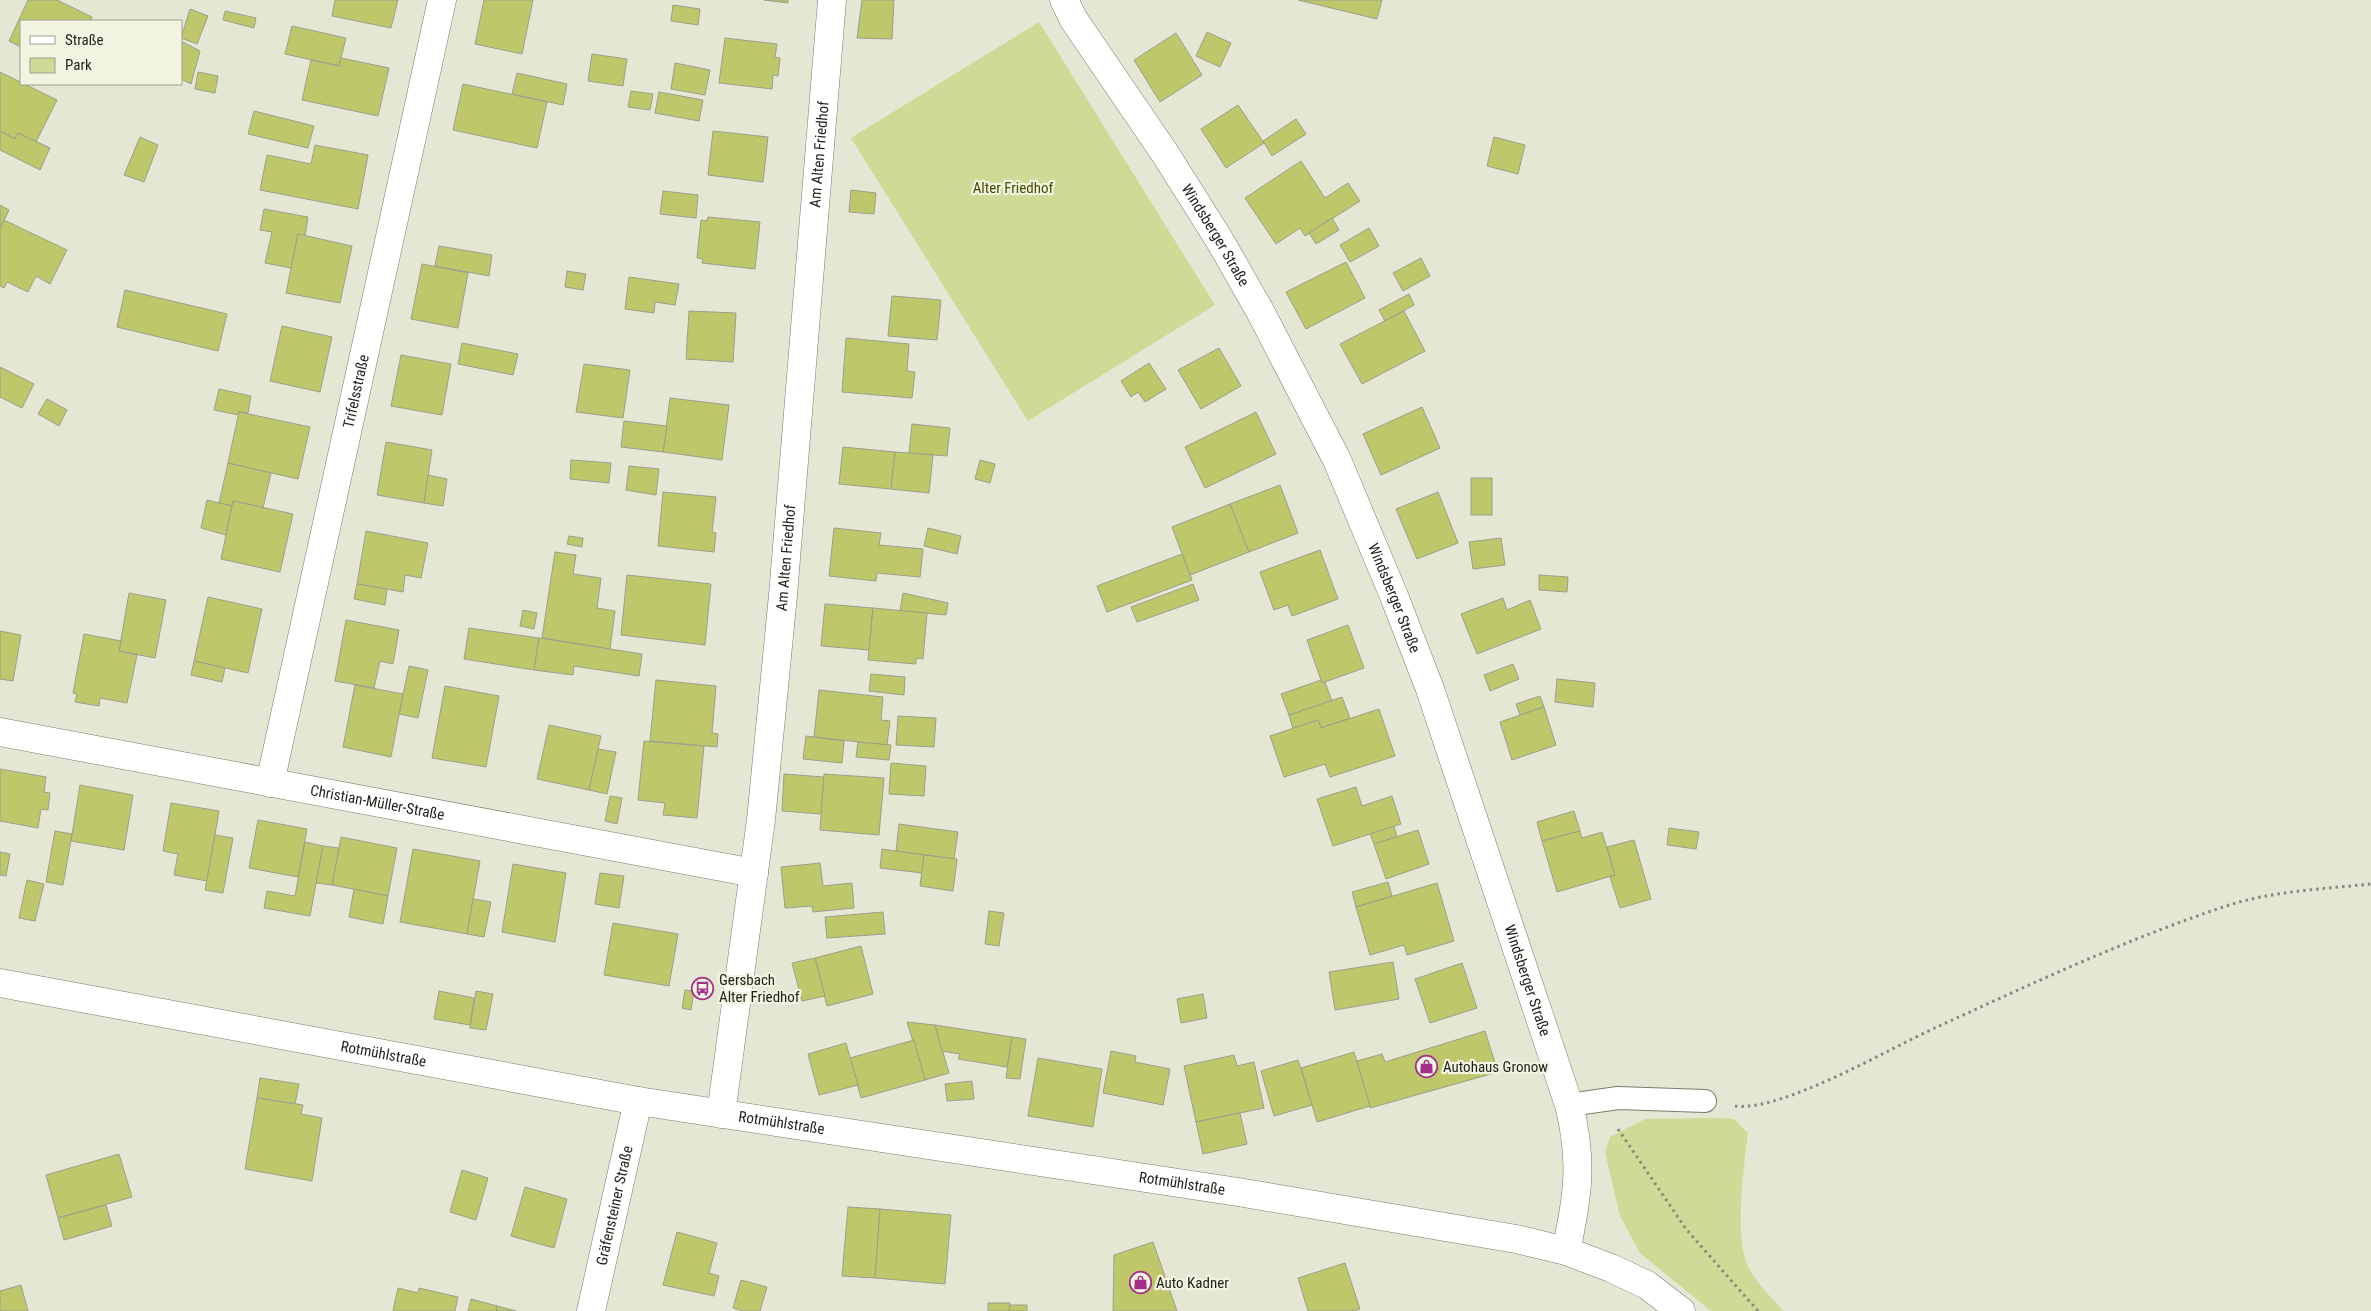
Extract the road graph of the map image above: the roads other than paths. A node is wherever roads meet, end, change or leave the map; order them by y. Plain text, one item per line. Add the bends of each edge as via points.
1 (442, 0) edge
2 (832, 0) edge
3 (1064, 0) edge
4 (0, 732) edge
5 (270, 783) junction
6 (754, 873) junction
7 (0, 983) edge
8 (638, 1102) junction
9 (1581, 1102) junction
10 (1705, 1102) road end
11 (721, 1114) junction
12 (1566, 1251) junction
13 (591, 1311) edge
14 (1681, 1311) edge

1 - 5 street, Trifelsstraße
2 - 6 street, Am Alten Friedhof via 784,576
3 - 9 street, Windsberger Straße via 1220,241 1337,460 1430,689
4 - 5 street, Christian-Müller-Straße
5 - 6 street, Christian-Müller-Straße
6 - 11 street, Am Alten Friedhof
7 - 8 street, Rotmühlstraße
8 - 11 street, Rotmühlstraße
8 - 13 street, Gräfensteiner Straße
9 - 10 lane via 1618,1098
9 - 12 street, Windsberger Straße via 1579,1179
11 - 12 street, Rotmühlstraße via 1297,1202 1516,1239
12 - 14 street, Rotmühlstraße via 1647,1285

